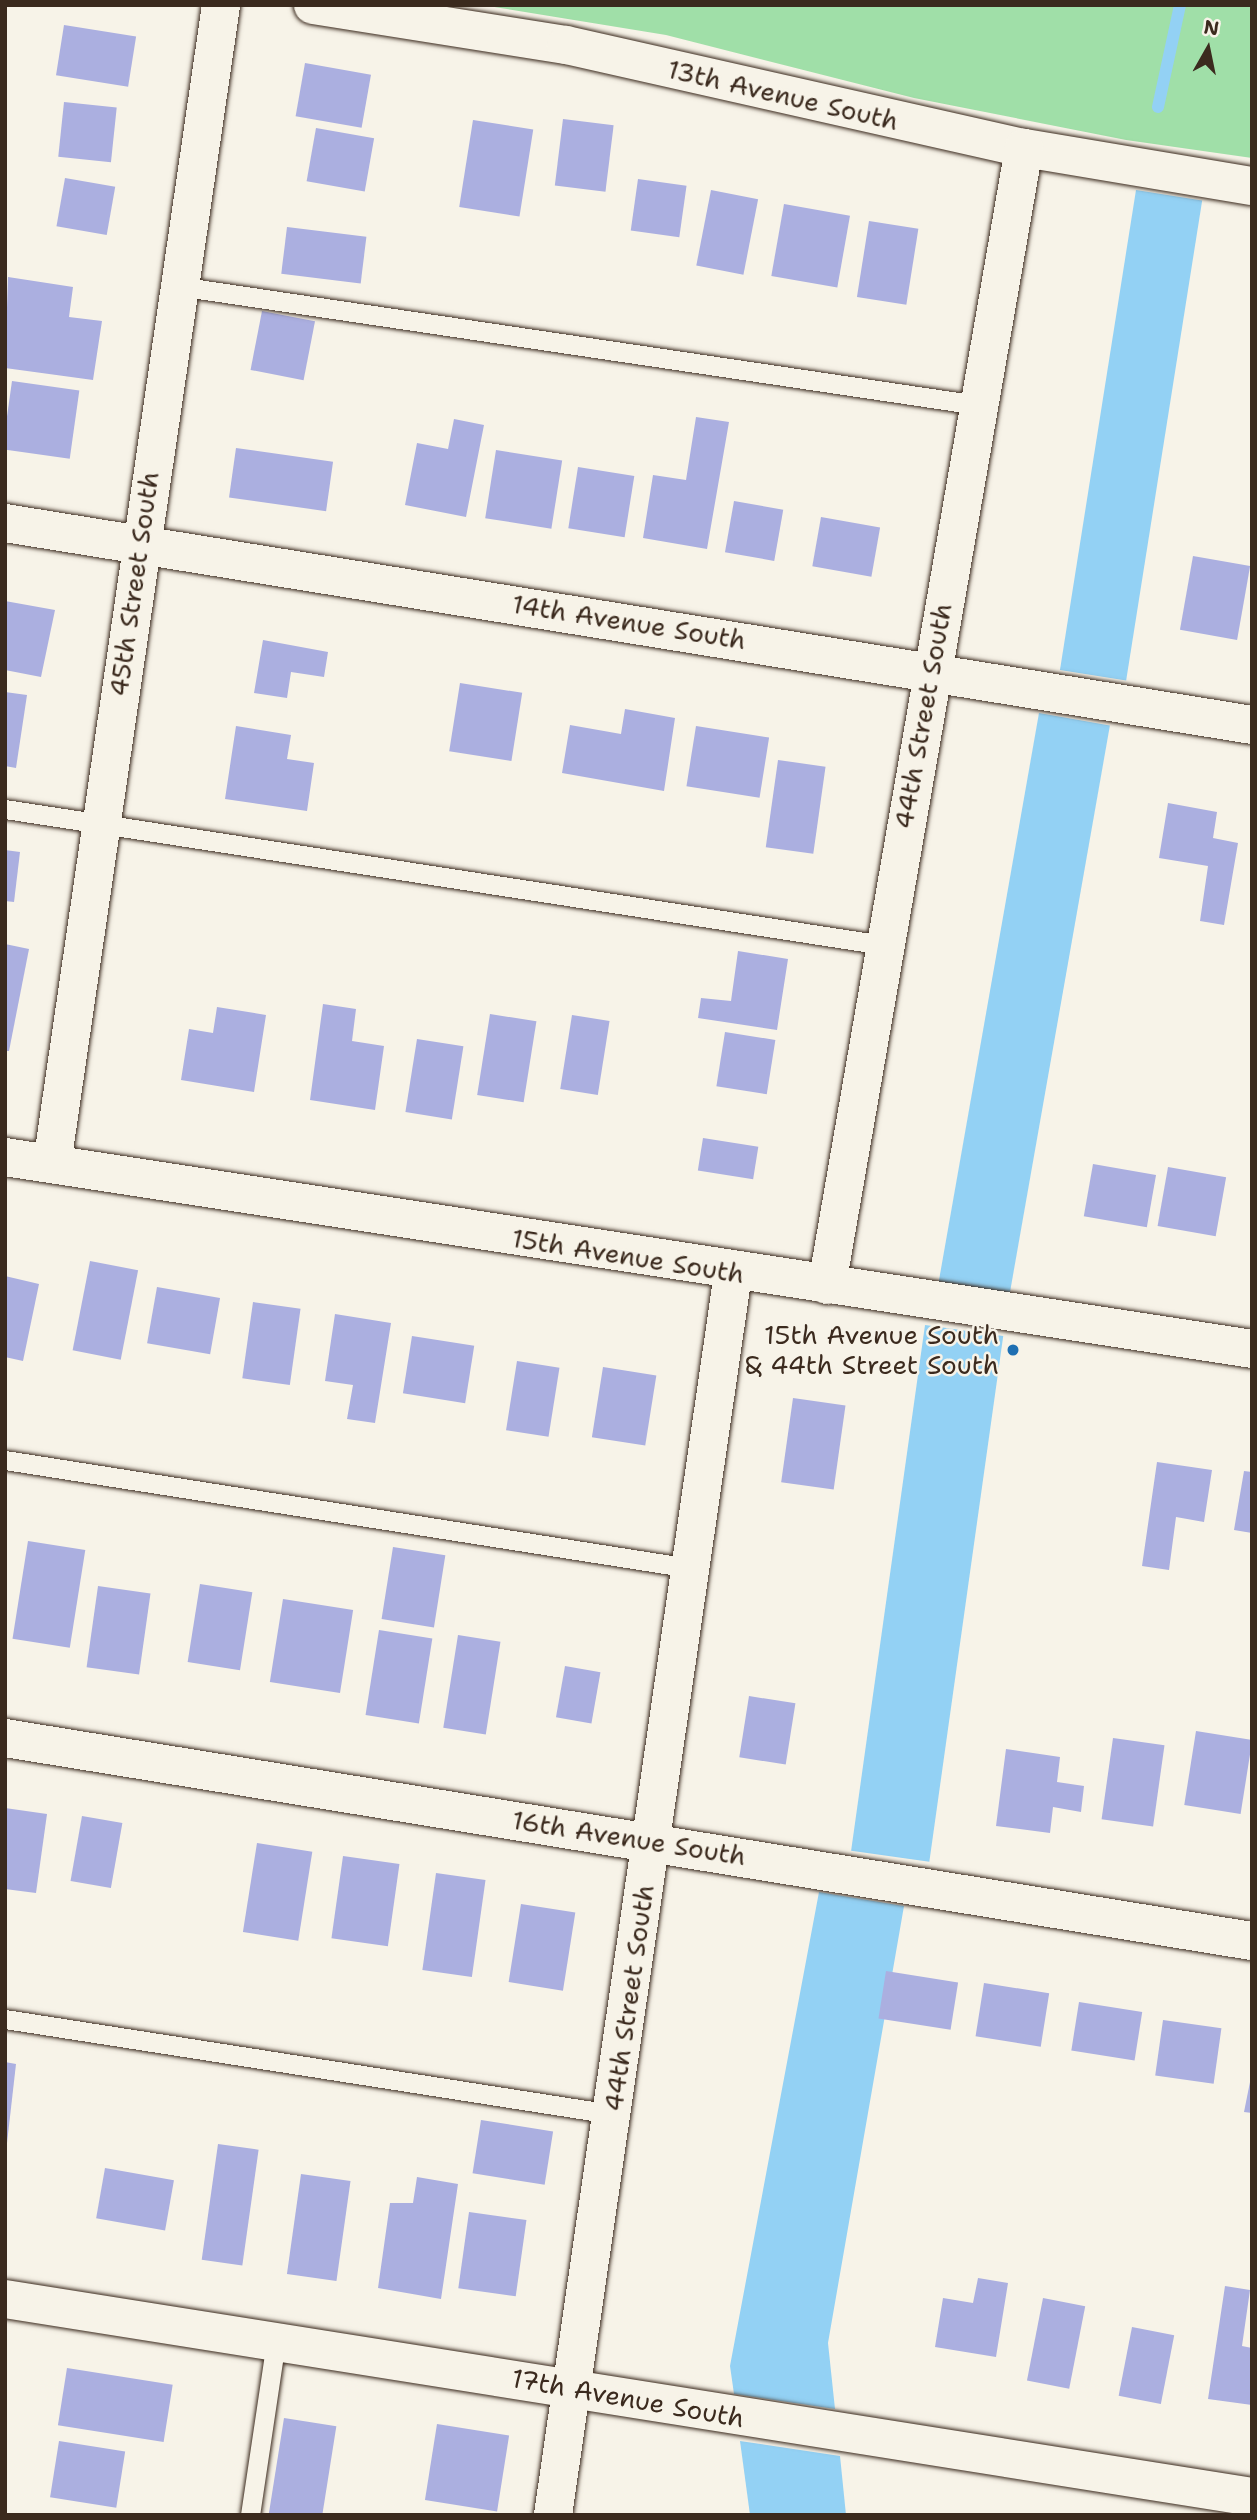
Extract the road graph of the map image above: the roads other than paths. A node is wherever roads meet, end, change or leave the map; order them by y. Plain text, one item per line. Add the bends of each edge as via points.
1 (221, 5) edge
2 (313, 5) edge
3 (1024, 148) junction
4 (1252, 186) edge
5 (178, 286) junction
6 (978, 405) junction
7 (5, 523) edge
8 (139, 543) junction
9 (930, 671) junction
10 (1252, 725) edge
11 (5, 809) edge
12 (100, 823) junction
13 (883, 945) junction
14 (5, 1157) edge
15 (52, 1164) junction
16 (733, 1273) junction
17 (827, 1285) junction
18 (1252, 1349) edge
19 (5, 1460) edge
20 (690, 1568) junction
21 (5, 1738) edge
22 (651, 1842) junction
23 (1252, 1941) edge
24 (5, 2019) edge
25 (612, 2114) junction
26 (5, 2299) edge
27 (276, 2341) junction
28 (573, 2388) junction
29 (1252, 2497) edge
30 (250, 2515) edge
31 (553, 2515) edge

1 - 5 street, 45th Street South
2 - 3 street, 13th Avenue South via 566,45
3 - 4 street, 13th Avenue South
3 - 6 street, 44th Street South
5 - 6 lane
5 - 8 street, 45th Street South
6 - 9 street, 44th Street South
7 - 8 street, 14th Avenue South
8 - 9 street, 14th Avenue South
8 - 12 street, 45th Street South
9 - 10 street, 14th Avenue South
9 - 13 street, 44th Street South
11 - 12 lane
12 - 13 lane
12 - 15 street, 45th Street South
13 - 17 street, 44th Street South
14 - 15 street, 15th Avenue South
15 - 16 street, 15th Avenue South
16 - 17 street, 15th Avenue South
16 - 20 street, 44th Street South
17 - 18 street, 15th Avenue South
19 - 20 lane
20 - 22 street, 44th Street South
21 - 22 street, 16th Avenue South
22 - 23 street, 16th Avenue South
22 - 25 street, 44th Street South
24 - 25 lane
25 - 28 street, 44th Street South
26 - 27 street, 17th Avenue South
27 - 28 street, 17th Avenue South
27 - 30 lane
28 - 29 street, 17th Avenue South
28 - 31 street, 44th Street South

